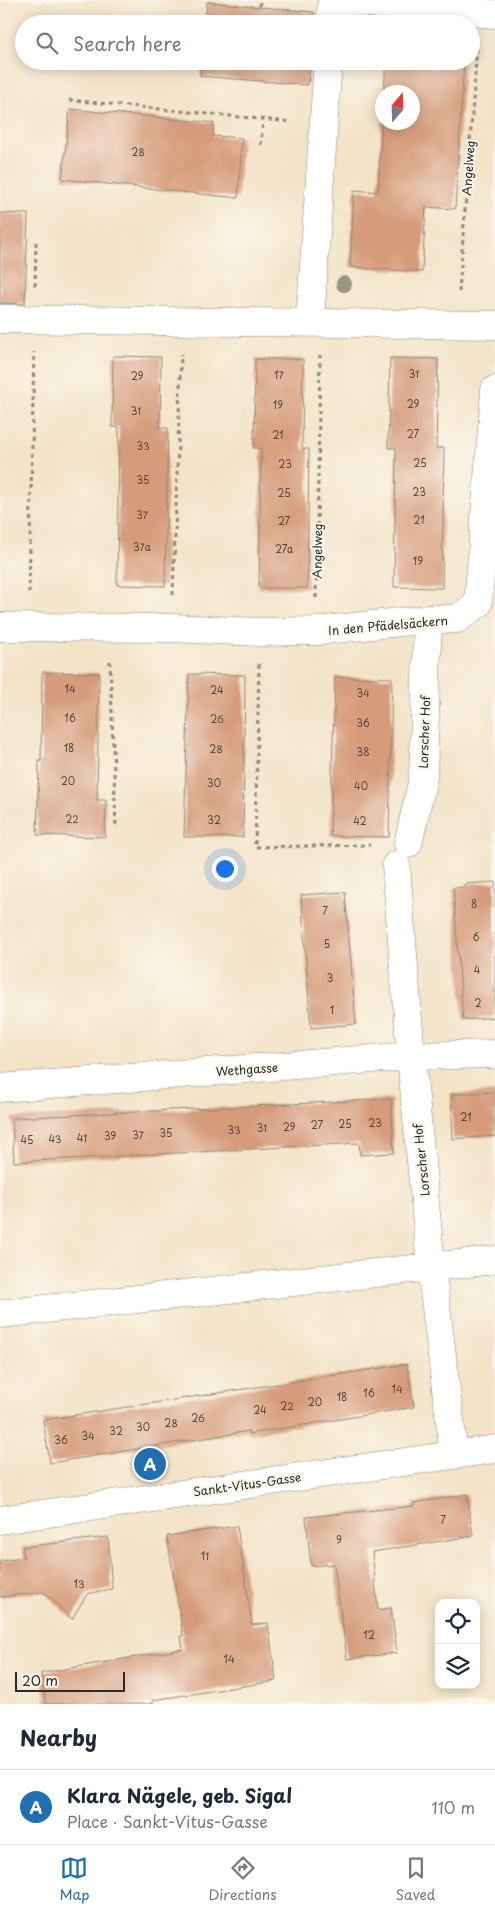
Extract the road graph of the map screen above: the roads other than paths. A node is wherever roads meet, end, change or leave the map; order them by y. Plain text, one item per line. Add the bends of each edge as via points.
1 (487, 14) edge
2 (331, 15) edge
3 (327, 70) edge
4 (0, 319) edge
5 (315, 322) junction
6 (495, 325) edge
7 (495, 390) edge
8 (428, 619) junction
9 (0, 627) edge
10 (495, 1054) edge
11 (411, 1056) junction
12 (0, 1088) edge
13 (495, 1260) edge
14 (431, 1266) junction
15 (0, 1314) edge
16 (495, 1449) edge
17 (454, 1454) junction
18 (0, 1517) edge

1 - 2 street via 332,0
3 - 5 street
4 - 5 street
5 - 6 street
7 - 8 street, In den Pfädelsäckern via 478,604 457,619
8 - 9 street, In den Pfädelsäckern via 316,631
8 - 11 street, Lorscher Hof via 423,778 402,854
10 - 11 street, Wethgasse
11 - 12 street, Wethgasse
11 - 14 street, Lorscher Hof
13 - 14 street
14 - 15 street
14 - 17 street, Lorscher Hof
16 - 17 street, Sankt-Vitus-Gasse
17 - 18 street, Sankt-Vitus-Gasse

